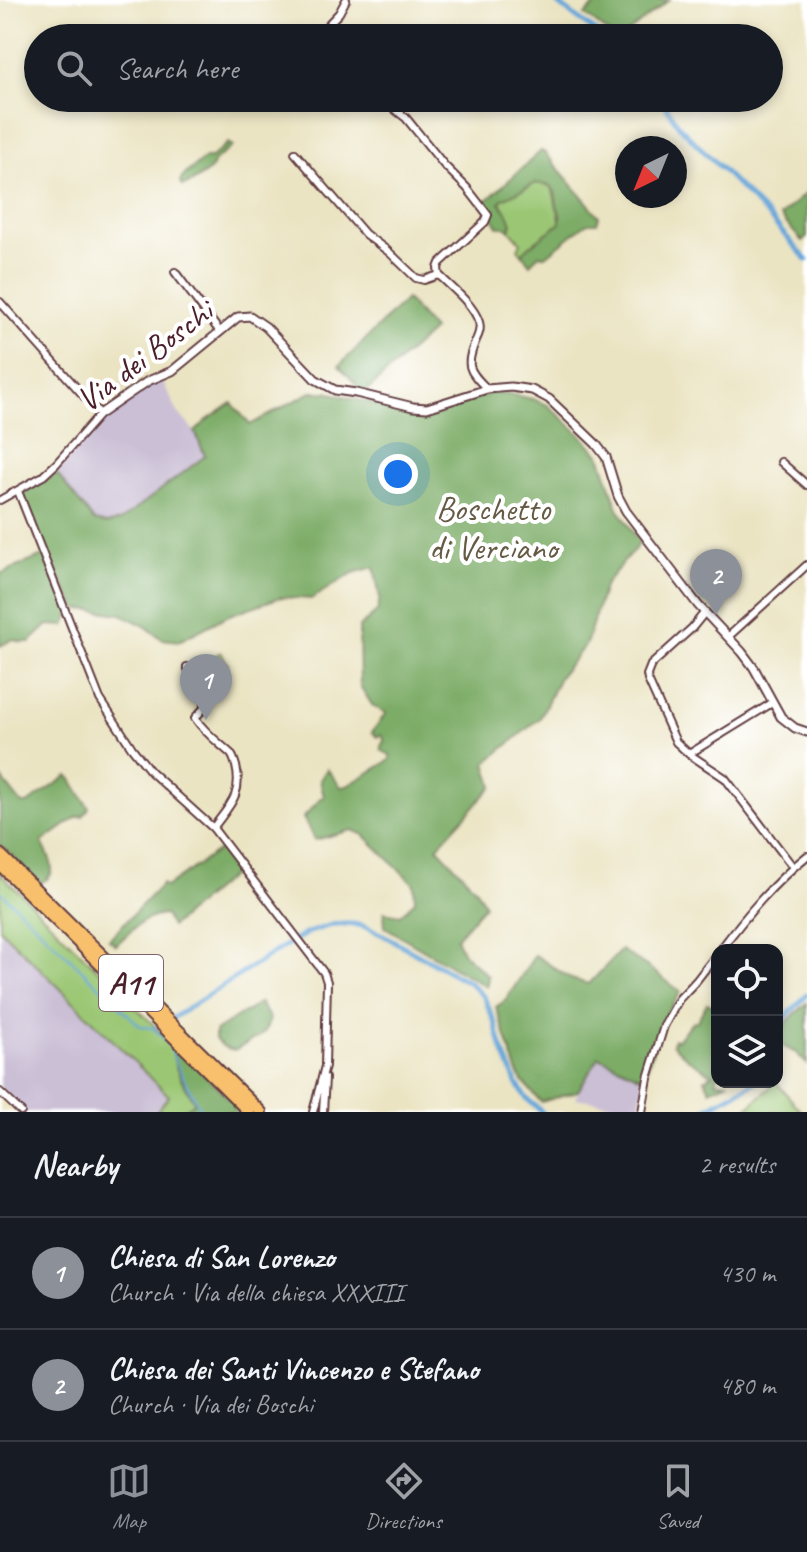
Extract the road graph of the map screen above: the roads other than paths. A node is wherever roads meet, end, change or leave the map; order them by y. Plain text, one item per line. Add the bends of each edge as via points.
1 (346, 0) edge
2 (328, 24) edge
3 (398, 112) edge
4 (295, 153) dead end
5 (175, 272) dead end
6 (439, 275) junction
7 (0, 302) edge
8 (220, 332) junction
9 (487, 389) junction
10 (100, 414) junction
11 (781, 462) dead end
12 (807, 485) edge
13 (18, 491) junction
14 (0, 500) edge
15 (807, 565) edge
16 (705, 612) junction
17 (729, 636) junction
18 (187, 667) dead end
19 (772, 703) junction
20 (807, 732) edge
21 (689, 754) junction
22 (213, 828) junction
23 (0, 854) edge
24 (807, 856) edge
25 (0, 865) edge
26 (793, 867) junction
27 (725, 944) edge
28 (711, 962) edge
29 (325, 1066) junction
30 (0, 1092) edge
31 (21, 1112) edge
32 (249, 1112) edge
33 (261, 1112) edge
34 (313, 1112) edge
35 (323, 1112) edge
36 (642, 1112) edge

1 - 2 street
3 - 6 street via 488,215 440,263
4 - 6 street via 365,234 416,278
5 - 8 street
6 - 9 street via 479,321 469,362
7 - 10 street
8 - 9 street, Via dei Boschi via 238,317 250,316 320,384 413,407 427,408
8 - 10 street, Via dei Boschi via 172,371
9 - 16 street, Via dei Boschi via 532,390 579,425 606,457 626,511
10 - 13 street, Via dei Boschi via 56,464
11 - 12 street
13 - 14 street, Via dei Boschi
13 - 22 street via 100,699 151,772
15 - 17 street
16 - 17 street, Via dei Boschi
16 - 21 street via 647,675 676,742
17 - 19 street, Via dei Boschi
18 - 22 street via 207,705 195,718 233,756 238,775 235,799
19 - 20 street, Via dei Boschi via 788,724
19 - 21 street
21 - 26 street via 725,778
22 - 29 street via 324,973
23 - 33 highway, A11
24 - 26 street
25 - 32 highway, A11
26 - 27 street
28 - 36 street via 664,1026
29 - 34 street
29 - 35 street
30 - 31 street

